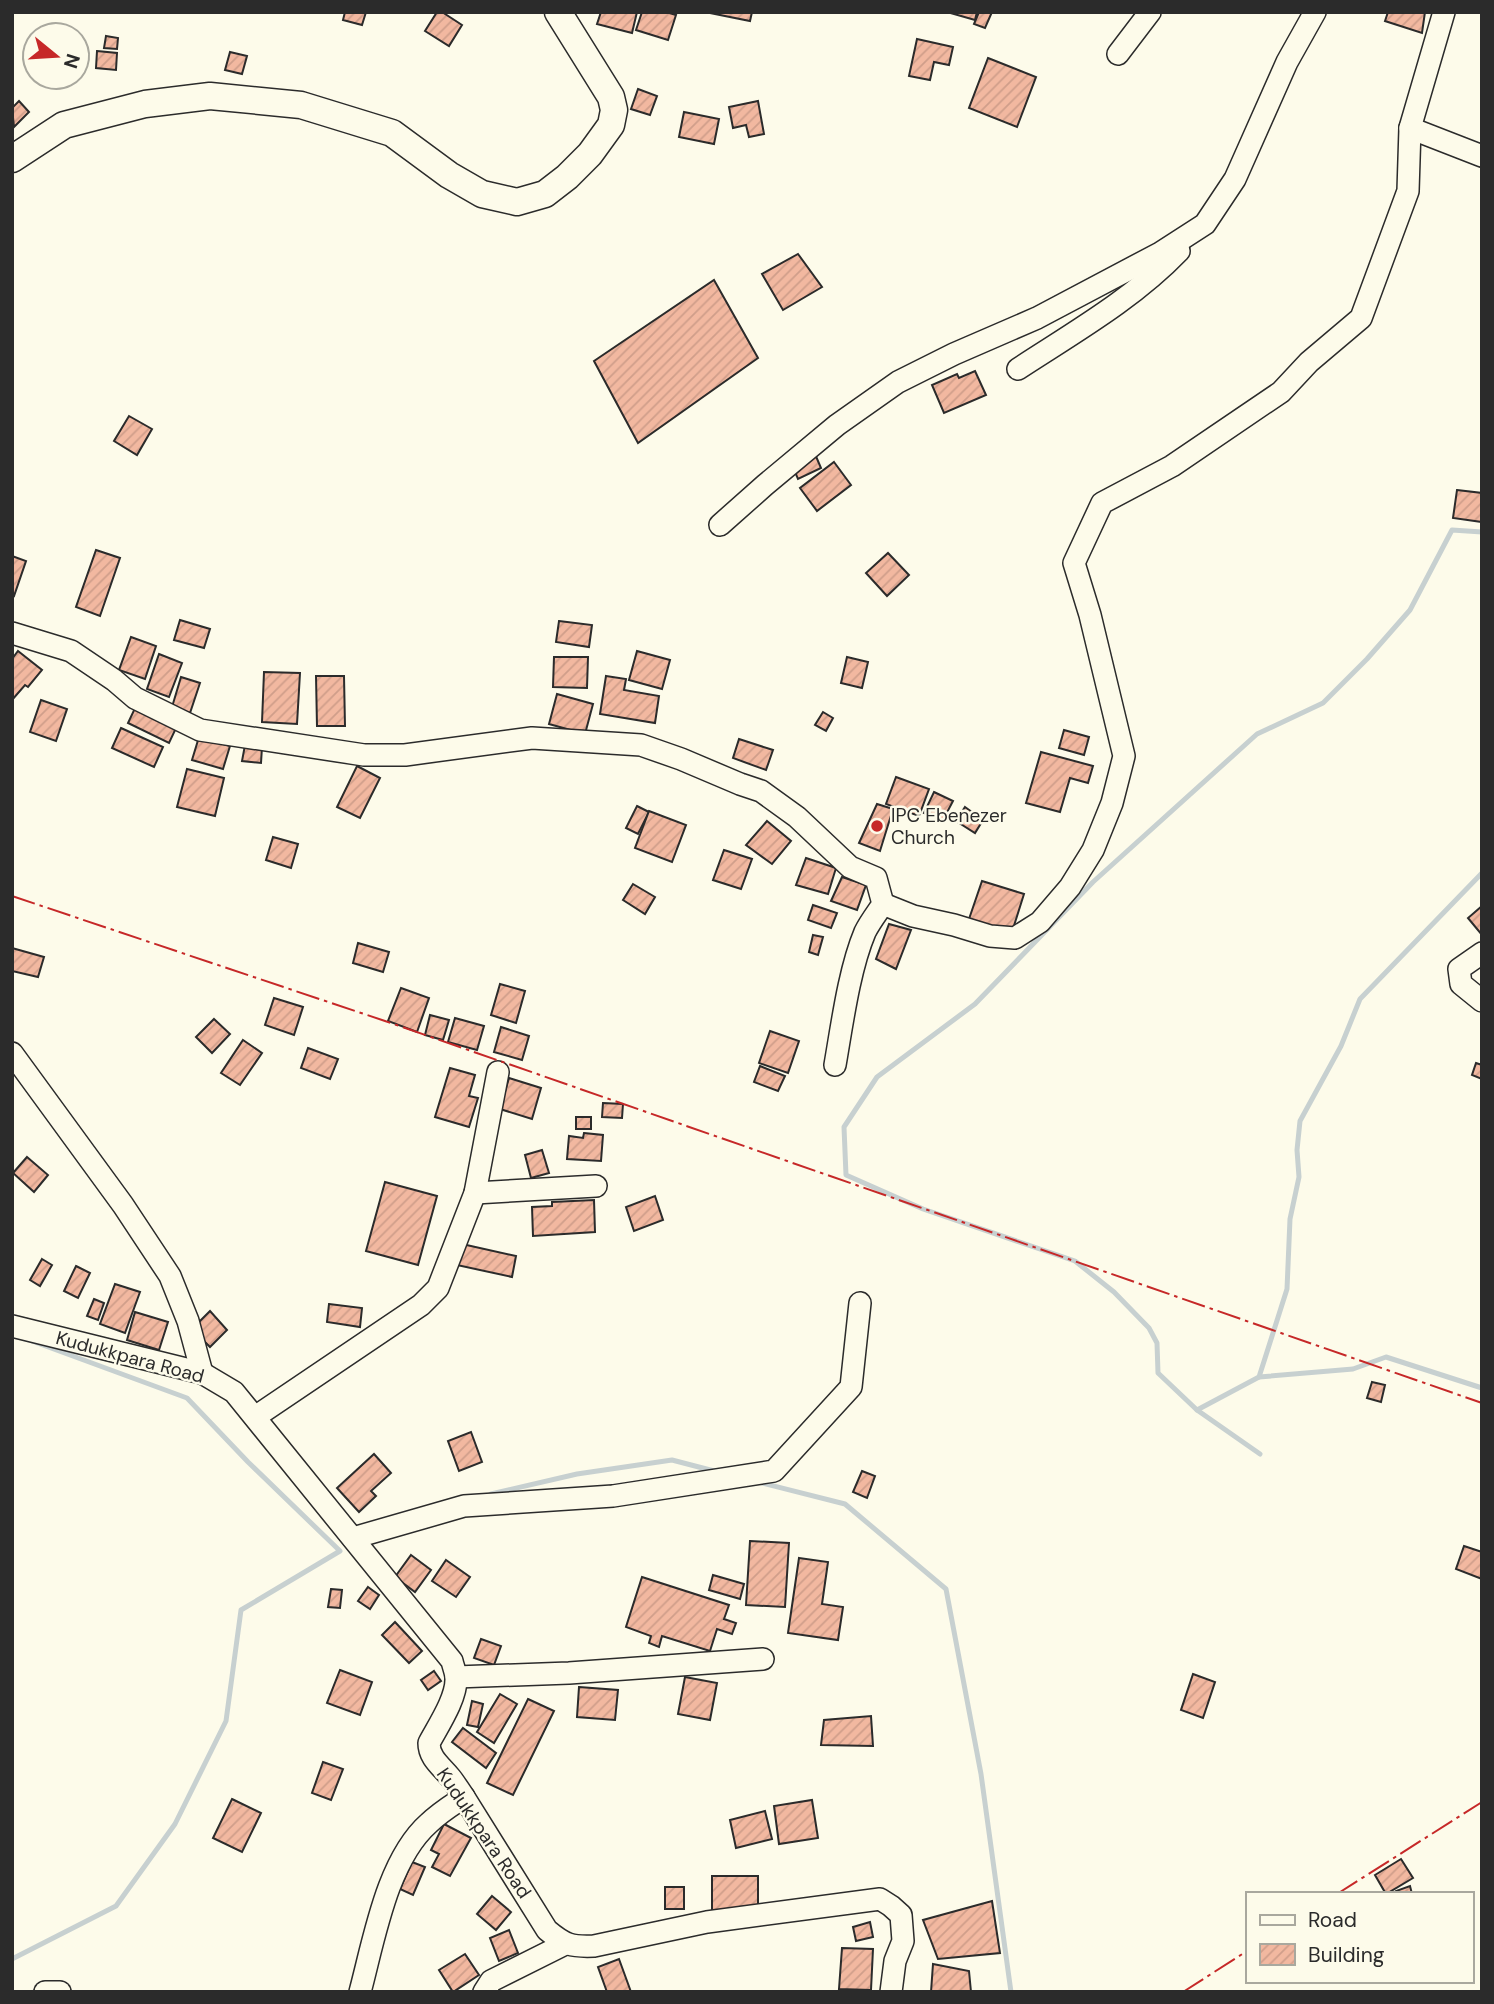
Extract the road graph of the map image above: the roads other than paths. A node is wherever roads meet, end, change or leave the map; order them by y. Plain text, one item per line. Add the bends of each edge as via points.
1 (558, 12) edge
2 (1150, 12) edge
3 (1315, 12) edge
4 (1444, 12) edge
5 (1118, 54) dead end
6 (1410, 128) junction
7 (1482, 156) edge
8 (12, 159) edge
9 (1205, 224) junction
10 (1018, 369) dead end
11 (720, 526) dead end
12 (12, 633) edge
13 (883, 904) junction
14 (1482, 953) edge
15 (1482, 1001) edge
16 (12, 1053) edge
17 (835, 1065) dead end
18 (498, 1072) dead end
19 (596, 1186) dead end
20 (475, 1193) junction
21 (860, 1303) dead end
22 (14, 1328) edge
23 (202, 1373) junction
24 (255, 1417) junction
25 (353, 1538) junction
26 (763, 1659) dead end
27 (456, 1677) junction
28 (464, 1797) junction
29 (565, 1944) junction
30 (45, 1992) edge
31 (61, 1992) edge
32 (359, 1992) edge
33 (484, 1992) edge
34 (891, 1992) edge

1 - 8 main road via 611,97 611,125 568,177 545,194 517,202 482,194 449,176 392,133 301,105 210,96 145,104 64,125
2 - 5 street
3 - 9 street via 1287,62 1235,179
4 - 6 street
6 - 7 street
6 - 13 street via 1408,191 1361,318 1281,392 1172,466 1102,503 1074,563 1124,756 1094,850 1070,887 1040,922 1015,938 990,936
9 - 10 street via 1167,264 1114,306
9 - 11 street via 1037,318 898,382 837,425
12 - 13 street via 71,651 135,698 201,730 364,755 417,754 532,738 641,745 761,791 797,817 850,867 876,878
13 - 17 street via 866,930
14 - 15 street via 1459,969 1461,984
16 - 23 street via 170,1276
18 - 20 street
19 - 20 street
20 - 24 street via 438,1287 421,1305
21 - 25 street via 851,1387 774,1471 613,1496 464,1506
22 - 23 street, Kudukkpara Road
23 - 24 street, Kudukkpara Road via 234,1392
24 - 25 street, Kudukkpara Road
25 - 27 street, Kudukkpara Road via 452,1661
26 - 27 street
27 - 28 street, Kudukkpara Road via 452,1698 429,1749
28 - 29 street, Kudukkpara Road via 547,1930
28 - 32 street via 427,1824 402,1856 386,1894
29 - 33 street via 491,1982
29 - 34 street via 594,1946 707,1922 880,1899 901,1915 902,1941
30 - 31 street

